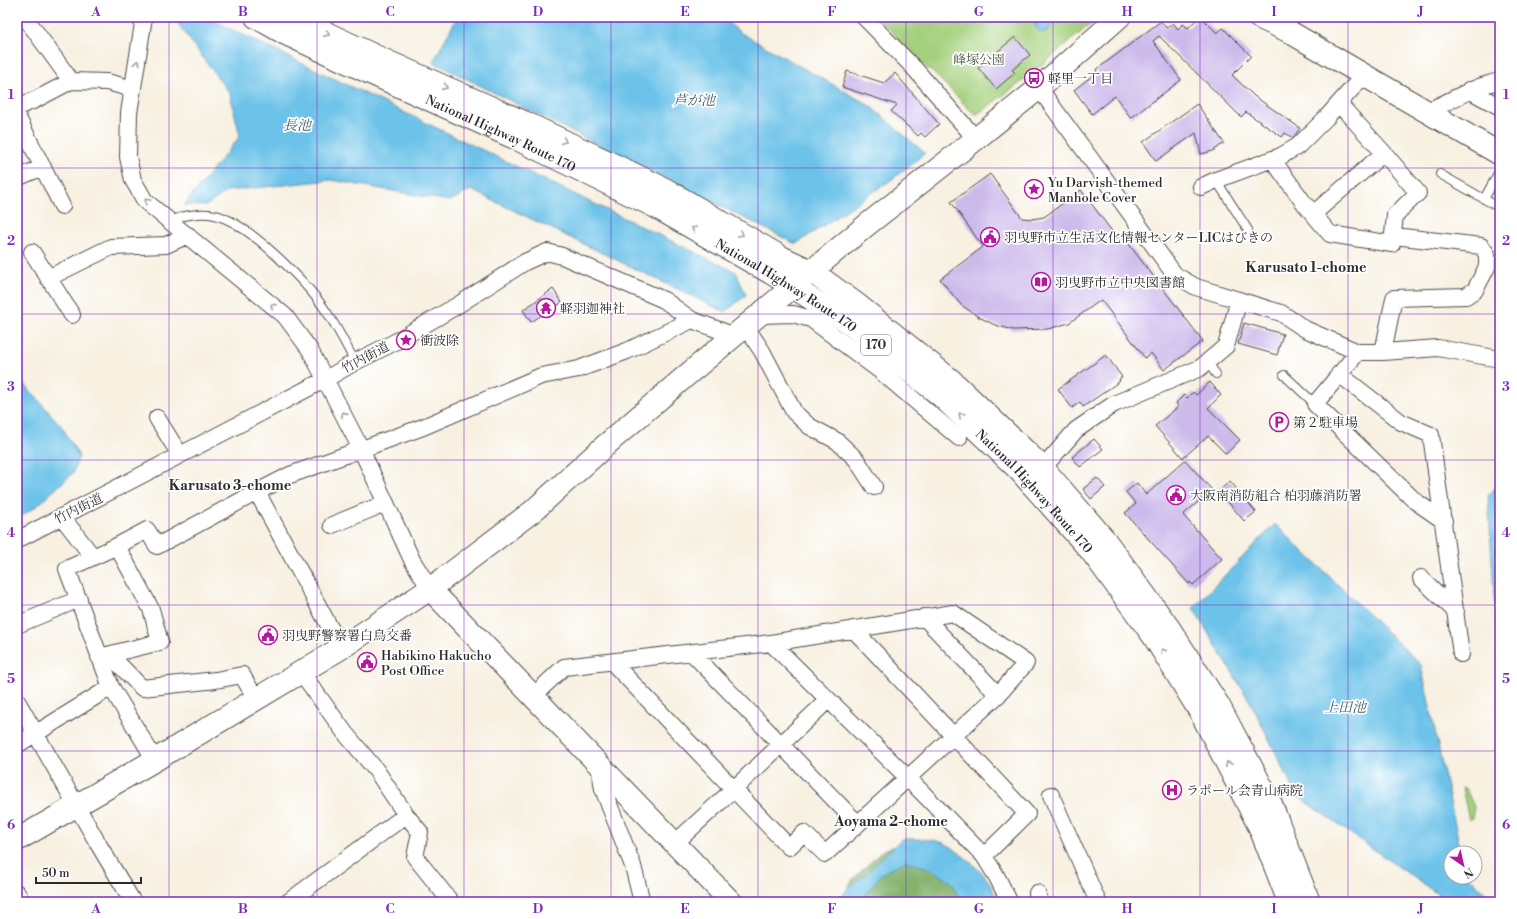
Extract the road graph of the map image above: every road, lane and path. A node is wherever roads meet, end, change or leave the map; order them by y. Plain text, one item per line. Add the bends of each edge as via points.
1 (25, 17) edge
2 (256, 17) edge
3 (292, 17) edge
4 (864, 17) edge
5 (1119, 17) edge
6 (1258, 17) edge
7 (141, 19) edge
8 (1364, 76) junction
9 (71, 81) junction
10 (1500, 81) edge
11 (1039, 88) junction
12 (132, 89) junction
13 (1470, 90) junction
14 (1339, 104) junction
15 (17, 107) edge
16 (1500, 107) edge
17 (1427, 111) junction
18 (17, 116) edge
19 (976, 139) junction
20 (1384, 153) junction
21 (1500, 154) edge
22 (1272, 159) junction
23 (43, 167) junction
24 (1500, 170) edge
25 (1440, 174) dead end
26 (17, 178) edge
27 (1216, 180) junction
28 (1201, 187) dead end
29 (1484, 199) junction
30 (62, 206) dead end
31 (1500, 208) edge
32 (1313, 214) junction
33 (171, 221) junction
34 (1248, 230) dead end
35 (188, 235) junction
36 (1394, 236) junction
37 (32, 252) dead end
38 (1494, 270) edge
39 (812, 271) junction
40 (48, 278) junction
41 (792, 287) junction
42 (1239, 300) junction
43 (72, 315) dead end
44 (692, 320) junction
45 (747, 326) junction
46 (1358, 352) junction
47 (1383, 352) junction
48 (1500, 359) edge
49 (354, 362) junction
50 (1339, 374) junction
51 (1284, 375) dead end
52 (326, 379) junction
53 (1315, 404) junction
54 (157, 418) dead end
55 (959, 438) dead end
56 (361, 449) junction
57 (180, 455) junction
58 (1043, 468) junction
59 (874, 487) dead end
60 (257, 492) junction
61 (386, 503) junction
62 (62, 517) junction
63 (1444, 521) junction
64 (332, 525) dead end
65 (17, 540) edge
66 (117, 546) junction
67 (93, 557) junction
68 (1421, 578) dead end
69 (430, 589) junction
70 (79, 599) junction
71 (1456, 612) junction
72 (924, 617) junction
73 (17, 625) edge
74 (853, 629) junction
75 (771, 643) junction
76 (341, 648) junction
77 (691, 652) junction
78 (1461, 654) dead end
79 (105, 656) junction
80 (612, 662) junction
81 (302, 672) junction
82 (110, 687) junction
83 (998, 695) junction
84 (533, 696) junction
85 (256, 699) junction
86 (828, 700) junction
87 (17, 701) edge
88 (35, 734) junction
89 (954, 737) junction
90 (17, 745) edge
91 (781, 745) junction
92 (154, 760) junction
93 (599, 764) junction
94 (908, 778) junction
95 (734, 789) junction
96 (1240, 789) junction
97 (1051, 795) dead end
98 (1271, 804) junction
99 (76, 806) junction
100 (406, 815) junction
101 (858, 824) junction
102 (17, 840) edge
103 (674, 843) junction
104 (984, 856) junction
105 (17, 893) edge
106 (641, 901) edge
107 (1009, 901) dead end
108 (22, 902) edge
109 (133, 902) edge
110 (288, 902) edge
111 (451, 902) edge
112 (731, 902) edge
113 (1098, 902) edge
114 (1273, 902) edge
115 (1289, 902) edge
116 (1308, 902) edge
117 (1324, 902) edge

1 - 9 street
41 -> 2 main road, National Highway Route 170 / 170 via 656,207 517,138 376,76 284,33
3 -> 39 main road, National Highway Route 170 / 170 via 665,189 782,258
4 - 19 street via 914,68
5 - 11 main road
6 - 8 main road via 1288,31
12 -> 7 street
8 - 14 street
8 - 17 main road
9 - 12 street via 107,82
9 - 15 street
10 - 13 street
11 - 19 main road
11 - 42 street via 1175,275 1196,287
33 -> 12 street via 145,200 133,180 128,157 128,113
13 - 16 street
13 - 17 street
14 - 20 street
14 - 22 street via 1298,146
17 - 21 main road
18 - 23 street
19 - 39 main road
20 - 32 street
20 - 36 street via 1418,193 1395,215
22 - 27 street
22 - 32 street
23 - 26 street
23 - 30 street
24 - 29 lane
25 - 29 lane
27 - 28 street
27 - 34 lane
29 - 31 lane
32 - 36 street via 1330,234 1392,244
33 - 35 street
33 - 49 lane via 196,214 215,215 257,239 292,270 318,300 335,325
35 - 40 street via 166,245 111,247
52 -> 35 street via 310,350 285,316
36 - 38 street via 1481,246
37 - 40 street
38 - 47 street via 1466,296 1394,298
39 - 41 main road
39 - 58 main road, National Highway Route 170 / 170 via 951,380
40 - 43 street
41 - 45 main road
96 -> 41 main road, National Highway Route 170 / 170 via 1202,715 1154,637 1086,545 1018,469 940,395 846,321
42 - 46 street via 1280,313 1304,330
42 - 58 street via 1226,346 1211,368 1200,368 1114,404 1076,430
44 - 45 street, 竹内街道
44 - 49 street, 竹内街道 via 664,300 547,252 525,262 395,342
44 - 56 street via 627,351 579,369 542,376 423,427
45 - 55 street via 793,314 811,319 879,370
45 - 59 street via 794,412 809,426 837,441 856,459
45 - 69 main road via 607,444 533,511
46 - 47 street
46 - 50 street
47 - 48 street via 1438,348
49 - 52 street, 竹内街道
50 - 53 street
50 - 63 street via 1401,422 1431,435
51 - 53 lane
56 -> 52 street
52 - 57 street, 竹内街道
53 - 63 street via 1415,501
54 - 57 street
56 - 60 street via 290,475
56 - 61 street
57 - 62 street, 竹内街道
58 - 98 main road, National Highway Route 170 / 170 via 1105,540 1169,628 1219,706
60 - 66 street via 157,546 147,530
60 - 76 street
61 - 64 street
61 - 69 street via 412,560
62 - 65 street, 竹内街道
62 - 67 street
63 - 71 street
66 - 67 street
66 - 79 street via 150,609 160,642
67 - 70 street via 67,569
68 - 71 street
69 - 76 main road
69 - 84 main road
70 - 73 street
70 - 79 street
71 - 78 street
72 - 74 street
72 - 83 street
72 - 83 street via 952,613 1026,663
74 - 75 street
74 - 89 street
75 - 77 street
75 - 86 street
76 - 81 main road
77 - 80 street
77 - 91 street
79 - 82 street
79 - 85 street via 142,688 216,680 242,674
80 - 84 street via 564,667
80 - 95 street
81 - 85 main road
81 - 100 street via 345,733 376,770
82 - 88 street
82 - 92 street
83 - 89 street
84 - 93 main road
85 - 92 main road
86 - 91 street
86 - 94 street
87 - 88 street
88 - 90 street
88 - 99 street
89 - 94 street
89 - 104 street via 1027,814
91 - 95 street
91 - 101 street
92 - 99 main road
93 - 103 main road
93 - 106 street via 603,789 633,866
94 - 101 street
94 - 104 street
95 - 101 street via 789,847 804,833 825,854
95 - 103 street
96 - 114 main road via 1250,835
96 - 115 main road, National Highway Route 170 / 170 via 1260,828
97 - 113 street
98 - 116 main road, National Highway Route 170 / 170
98 - 117 main road via 1291,828
99 - 102 main road
99 - 109 street
100 - 110 street
100 - 111 street via 420,832 415,857
103 - 112 main road
104 - 107 street
105 - 108 street

